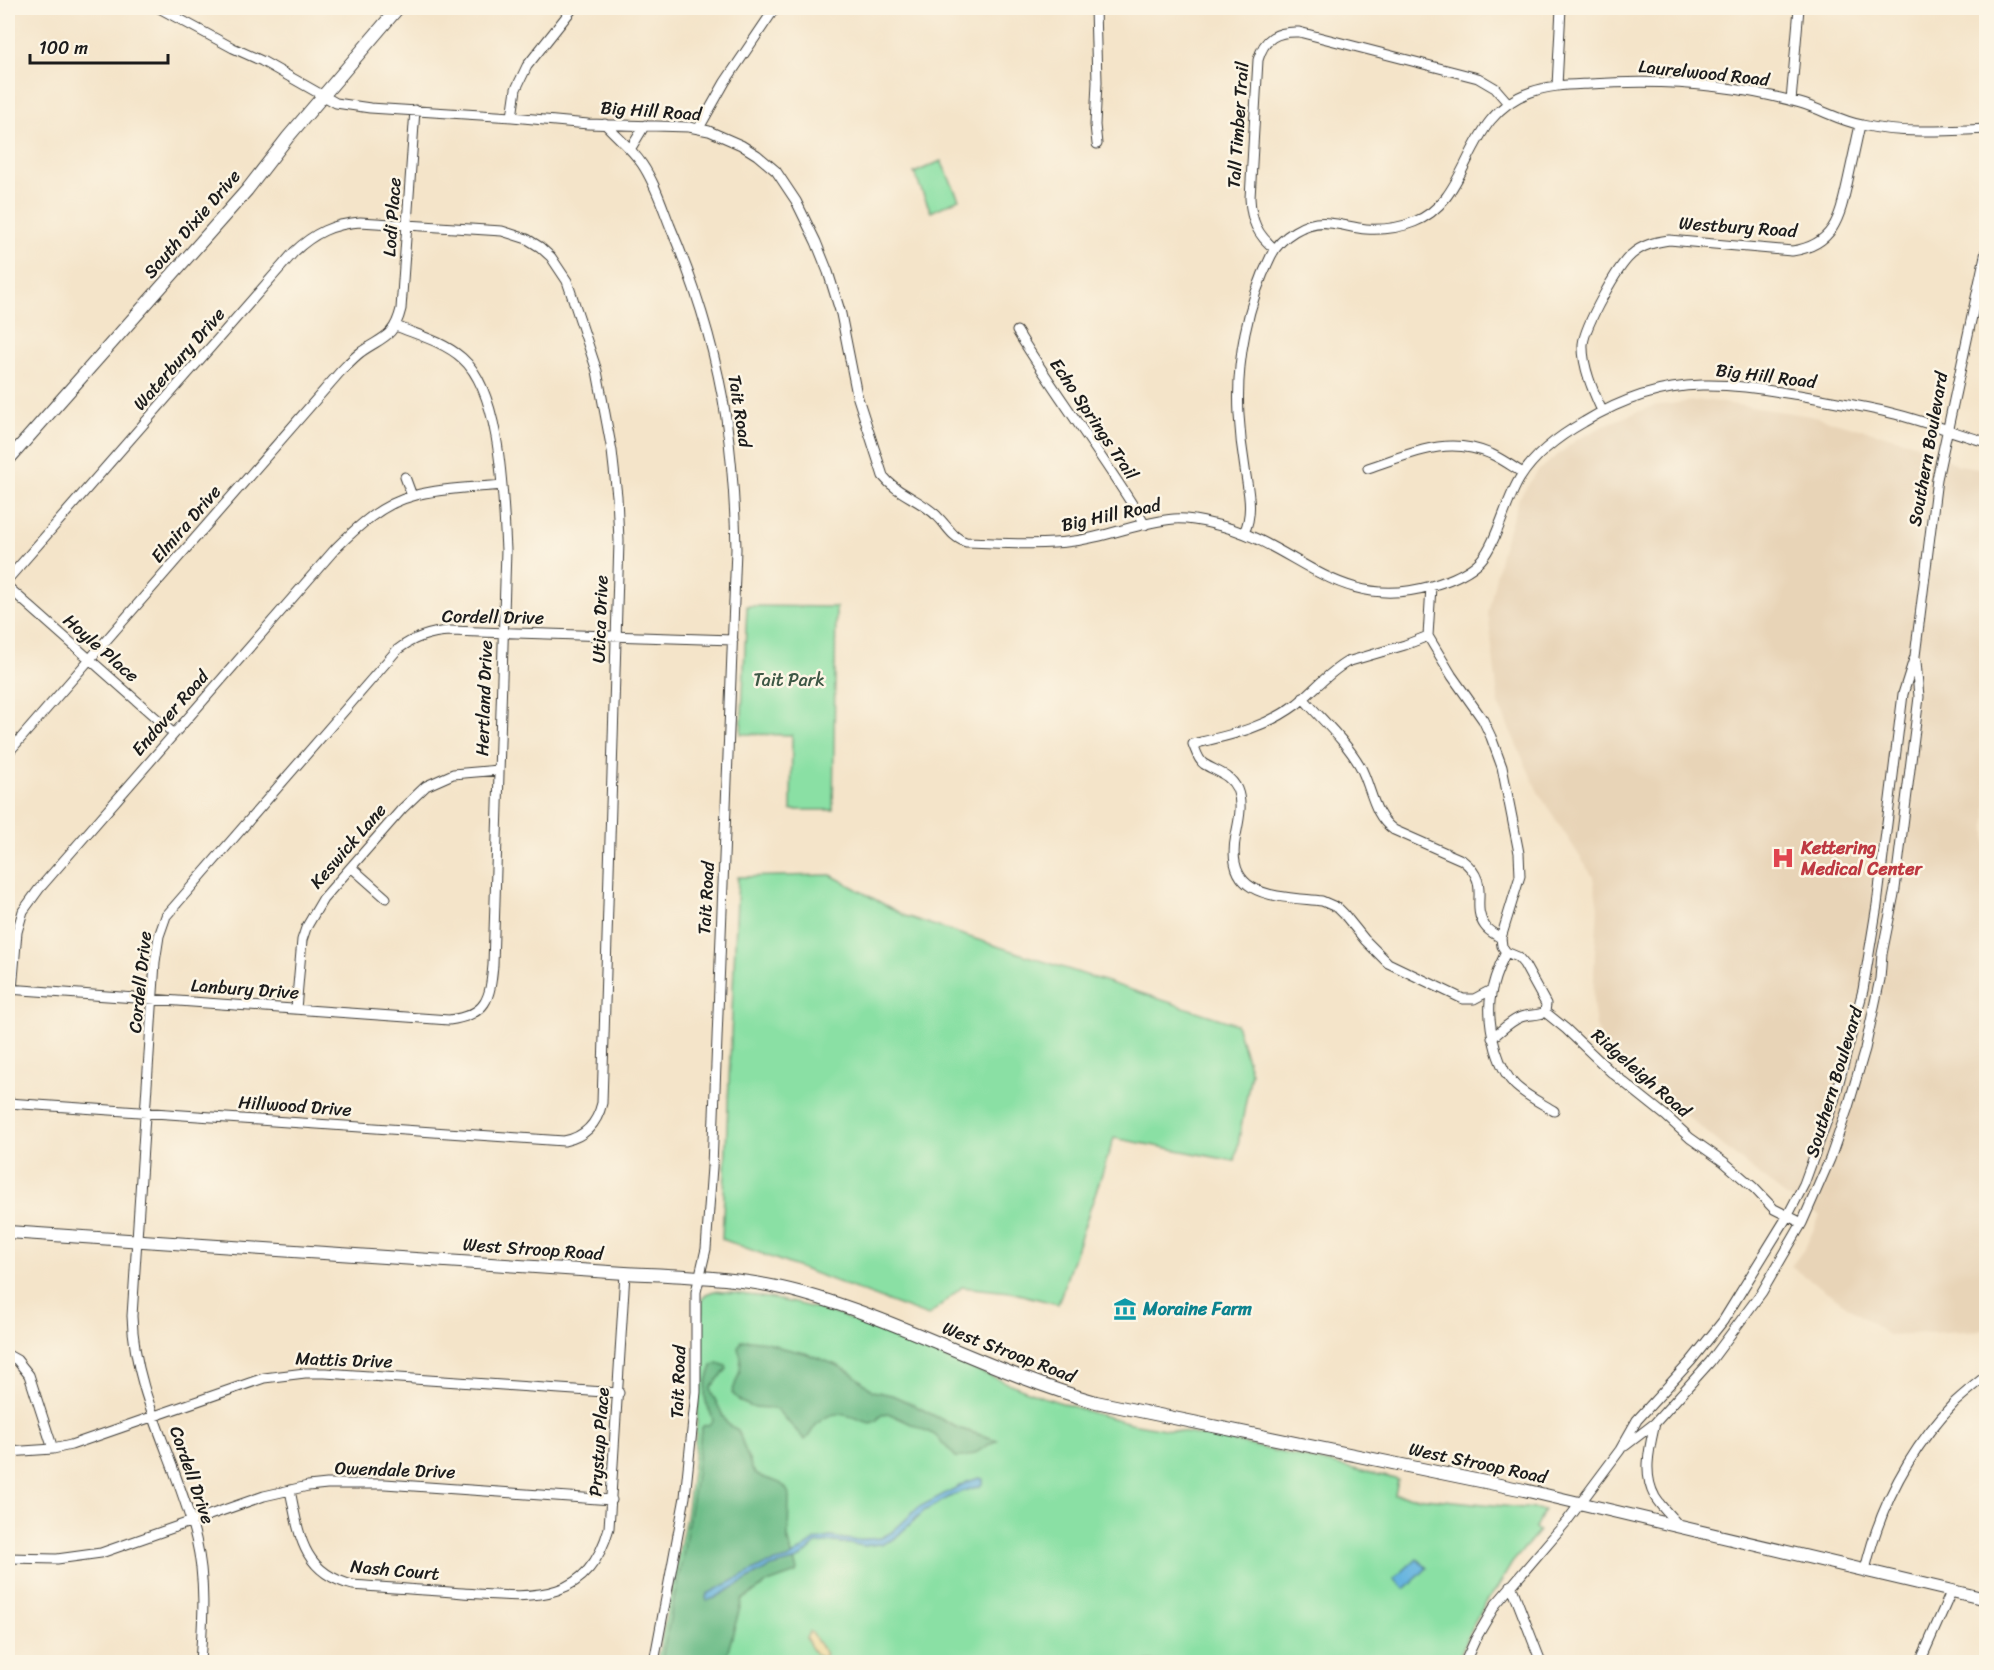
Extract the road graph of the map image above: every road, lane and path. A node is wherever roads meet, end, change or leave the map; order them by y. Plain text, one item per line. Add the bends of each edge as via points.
1 (159, 8) edge
2 (398, 8) edge
3 (573, 8) edge
4 (775, 8) edge
5 (1095, 8) edge
6 (1561, 8) edge
7 (1799, 8) edge
8 (1557, 86) junction
9 (323, 96) junction
10 (1791, 101) junction
11 (1509, 103) junction
12 (415, 110) junction
13 (512, 117) junction
14 (606, 124) junction
15 (645, 125) junction
16 (1860, 125) junction
17 (699, 128) junction
18 (1986, 129) edge
19 (1097, 144) dead end
20 (631, 148) junction
21 (408, 225) junction
22 (1275, 249) junction
23 (1986, 251) edge
24 (396, 326) junction
25 (1017, 331) dead end
26 (1602, 411) junction
27 (1947, 430) junction
28 (1986, 442) edge
29 (8, 460) edge
30 (1368, 468) dead end
31 (1523, 473) junction
32 (405, 477) dead end
33 (502, 485) junction
34 (412, 496) junction
35 (1145, 525) junction
36 (1244, 533) junction
37 (8, 579) edge
38 (1431, 586) junction
39 (8, 587) edge
40 (503, 633) junction
41 (1428, 636) junction
42 (616, 637) junction
43 (733, 640) junction
44 (1915, 656) junction
45 (89, 659) junction
46 (1303, 698) junction
47 (173, 733) junction
48 (8, 753) edge
49 (499, 770) junction
50 (351, 867) junction
51 (386, 898) dead end
52 (1501, 938) junction
53 (1506, 952) junction
54 (10, 989) edge
55 (1491, 990) junction
56 (153, 999) junction
57 (296, 1009) junction
58 (478, 1010) joint
59 (1545, 1012) junction
60 (1492, 1038) junction
61 (8, 1103) edge
62 (1554, 1111) dead end
63 (145, 1112) junction
64 (580, 1136) joint
65 (1787, 1217) junction
66 (1802, 1223) junction
67 (8, 1232) edge
68 (137, 1240) junction
69 (625, 1273) junction
70 (700, 1277) junction
71 (8, 1354) edge
72 (1986, 1376) edge
73 (619, 1393) junction
74 (154, 1416) junction
75 (1654, 1423) junction
76 (53, 1449) junction
77 (1620, 1450) junction
78 (8, 1452) edge
79 (290, 1490) junction
80 (612, 1500) junction
81 (1580, 1503) junction
82 (191, 1523) junction
83 (1679, 1526) junction
84 (8, 1558) edge
85 (1866, 1570) junction
86 (1511, 1585) junction
87 (1952, 1590) junction
88 (557, 1591) joint
89 (1986, 1599) edge
90 (200, 1662) edge
91 (654, 1662) edge
92 (1465, 1662) edge
93 (1541, 1662) edge
94 (1920, 1662) edge

1 - 9 street, Big Hill Road
2 - 9 main road, South Dixie Drive
3 - 13 street via 527,66 516,89
4 - 17 street
5 - 19 street
6 - 8 street
7 - 10 street
8 - 10 street, Laurelwood Road via 1659,81
8 - 11 street, Laurelwood Road via 1530,92
9 - 12 street, Big Hill Road via 336,103
9 - 29 main road, South Dixie Drive via 247,190
10 - 16 street, Laurelwood Road
11 - 22 street, Laurelwood Road via 1481,133 1453,188 1425,216 1378,230 1326,222 1311,225 1295,231
11 - 22 street, Tall Timber Trail via 1478,78 1299,32 1271,36 1258,60 1250,213 1253,223
12 - 13 street, Big Hill Road
12 - 21 street, Lodi Place
13 - 14 street, Big Hill Road
14 - 15 street, Big Hill Road
14 - 20 street, Tait Road
15 - 17 street, Big Hill Road
15 - 20 street
16 - 18 street, Laurelwood Road via 1915,130
16 - 26 street, Westbury Road via 1838,218 1827,235 1812,246 1792,251 1669,240 1651,243 1631,254 1616,274 1584,339 1585,364
17 - 35 street, Big Hill Road via 741,145 762,159 776,171 796,201 828,272 841,314 857,395 879,466 889,483 930,510 954,536 966,542 1052,544
20 - 43 street, Tait Road via 650,178 679,246 699,303 726,416 736,549
21 - 24 street, Lodi Place via 402,309
21 - 37 street, Waterbury Drive via 344,223 304,243
21 - 42 street, Utica Drive via 517,235 551,257 567,281 597,371 612,451 619,541
22 - 36 street, Laurelwood Road via 1253,303 1239,382 1241,441 1250,500
23 - 27 street, Southern Boulevard
24 - 33 street, Hertland Drive via 444,346 473,370 491,415
24 - 45 street, Elmira Drive via 340,372
25 - 35 street, Echo Springs Trail
26 - 27 street, Big Hill Road via 1668,389 1724,385 1885,412
26 - 31 street, Big Hill Road via 1570,430
27 - 28 street, Big Hill Road
27 - 44 street, Southern Boulevard via 1936,479
30 - 31 street via 1422,449 1460,446 1491,454
31 - 38 street, Big Hill Road via 1482,559 1464,572
32 - 34 street
33 - 34 street, Endover Road
33 - 40 street, Hertland Drive via 506,550
34 - 47 street, Endover Road via 355,529
35 - 36 street, Big Hill Road via 1183,519
36 - 38 street, Big Hill Road via 1354,588 1394,593
38 - 41 street
39 - 45 street, Hoyle Place
40 - 42 street, Cordell Drive
40 - 49 street, Hertland Drive
40 - 56 street, Cordell Drive via 438,632 416,638 397,650 166,916 159,936
41 - 46 street via 1347,662
41 - 52 street via 1482,720 1502,767 1521,867
42 - 43 street, Cordell Drive
42 - 64 street, Utica Drive via 602,1103 596,1120
43 - 70 street, Tait Road via 712,1167
44 - 65 street, Southern Boulevard via 1903,694 1863,990 1834,1101 1804,1184
44 - 66 street, Southern Boulevard via 1919,697 1880,979 1848,1107
45 - 47 street, Hoyle Place
45 - 48 street, Elmira Drive
46 - 52 street via 1354,757 1387,825 1469,866 1479,881 1481,920
46 - 55 street via 1263,725 1193,744 1199,759 1223,773 1236,787 1240,811 1234,855 1244,881 1269,896 1330,904 1388,963 1463,999 1474,999
47 - 54 street, Endover Road via 23,911 14,946
49 - 50 street, Keswick Lane via 453,774 426,786
49 - 58 street, Hertland Drive via 491,991
50 - 51 street
50 - 57 street, Keswick Lane via 316,908 306,928 300,952
52 - 53 street
53 - 55 street
53 - 59 street via 1524,964 1546,1004
54 - 56 street, Lanbury Drive
55 - 60 street via 1488,1015
56 - 57 street, Lanbury Drive
56 - 63 street, Cordell Drive
57 - 58 street, Lanbury Drive via 449,1020
59 - 60 street via 1522,1016
59 - 65 street, Ridgeleigh Road via 1611,1072
60 - 62 street via 1506,1075
61 - 63 street, Hillwood Drive
63 - 64 street, Hillwood Drive via 564,1141
63 - 68 street, Cordell Drive
65 - 66 street, Ridgeleigh Road
65 - 77 street, Southern Boulevard via 1723,1321 1637,1420
66 - 75 street, Southern Boulevard via 1762,1292 1728,1339
67 - 68 main road, West Stroop Road
68 - 69 main road, West Stroop Road
68 - 74 street, Cordell Drive via 133,1335 139,1373
69 - 70 main road, West Stroop Road
69 - 73 street, Prystup Place
70 - 81 main road, West Stroop Road via 764,1285 827,1300 1029,1381 1096,1402
70 - 91 street, Tait Road via 696,1293 696,1392 685,1497
71 - 76 street via 29,1375
72 - 85 street via 1956,1401 1897,1479 1879,1520
73 - 74 street, Mattis Drive via 305,1373 264,1378
73 - 80 street, Prystup Place
74 - 76 street, Mattis Drive
74 - 82 street, Cordell Drive
75 - 77 street, Southern Boulevard
75 - 83 street via 1649,1483 1654,1496
76 - 78 street, Mattis Drive
77 - 81 street, Southern Boulevard
79 - 80 street, Owendale Drive via 352,1483
79 - 82 street, Owendale Drive
79 - 88 street, Nash Court via 304,1548 319,1569 343,1583 512,1597
80 - 88 street, Prystup Place via 601,1552 582,1576
81 - 83 main road, West Stroop Road
81 - 86 street, Southern Boulevard
82 - 84 street, Owendale Drive via 83,1557
82 - 90 street, Cordell Drive via 203,1578
83 - 85 main road, West Stroop Road
85 - 87 main road, West Stroop Road
86 - 92 street, Southern Boulevard via 1486,1619
86 - 93 street
87 - 89 main road, West Stroop Road
87 - 94 street

